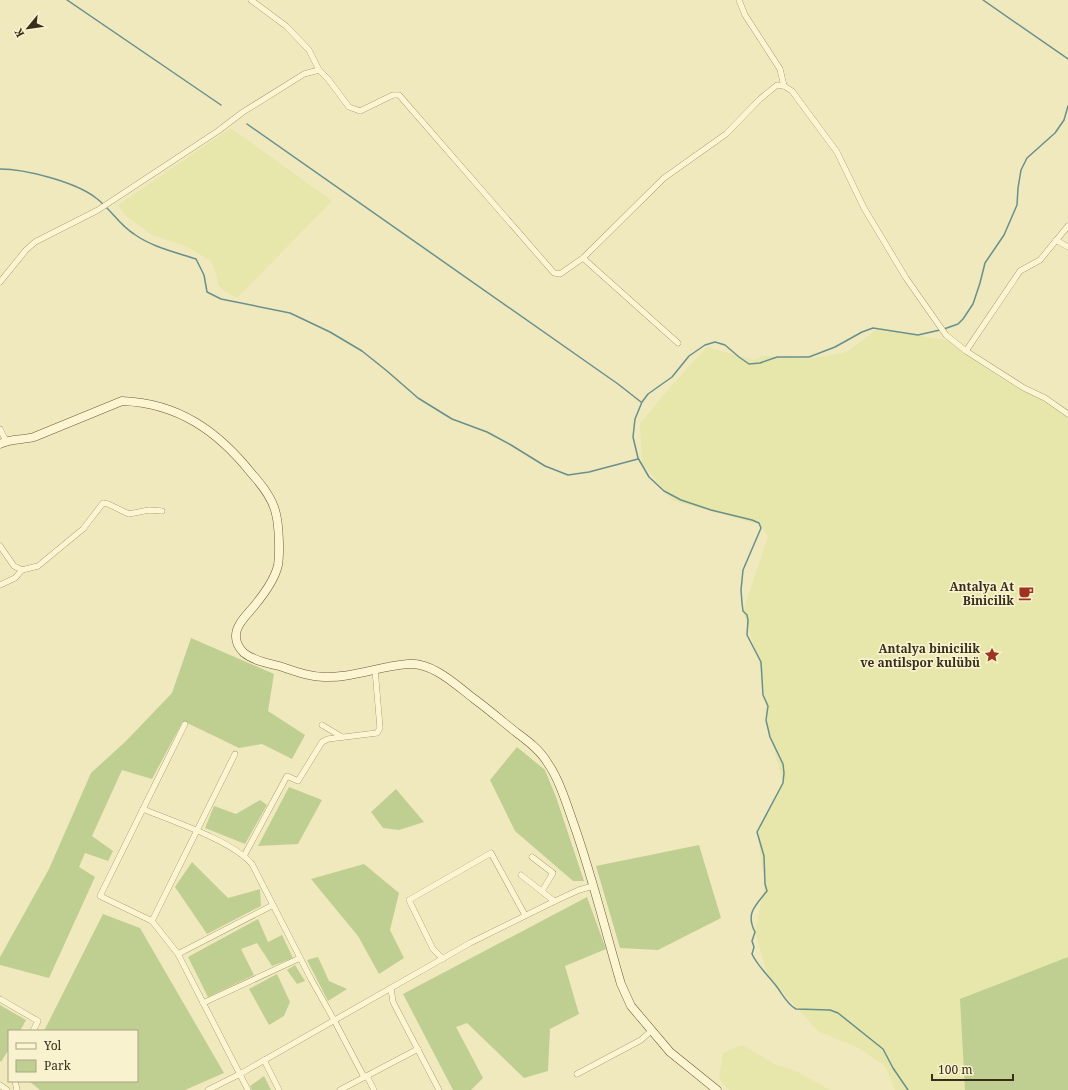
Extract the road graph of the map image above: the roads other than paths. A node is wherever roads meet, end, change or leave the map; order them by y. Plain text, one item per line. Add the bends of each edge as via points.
1 (251, 0) edge
2 (739, 0) edge
3 (319, 70) junction
4 (784, 86) junction
5 (1068, 226) edge
6 (1056, 240) junction
7 (1068, 247) edge
8 (583, 258) junction
9 (0, 282) edge
10 (678, 343) dead end
11 (966, 351) junction
12 (1068, 414) edge
13 (0, 429) edge
14 (3, 443) edge
15 (162, 512) dead end
16 (0, 546) edge
17 (22, 570) junction
18 (0, 585) edge
19 (375, 669) junction
20 (185, 724) dead end
21 (322, 725) dead end
22 (343, 737) junction
23 (235, 754) dead end
24 (143, 809) junction
25 (196, 831) junction
26 (244, 856) junction
27 (532, 857) dead end
28 (521, 875) dead end
29 (593, 886) junction
30 (542, 891) junction
31 (554, 902) junction
32 (273, 905) junction
33 (525, 915) junction
34 (152, 921) junction
35 (178, 954) junction
36 (300, 958) junction
37 (443, 959) junction
38 (391, 988) junction
39 (0, 1000) edge
40 (203, 1003) junction
41 (334, 1020) junction
42 (34, 1030) edge
43 (652, 1030) junction
44 (418, 1049) junction
45 (264, 1060) junction
46 (240, 1074) junction
47 (577, 1074) dead end
48 (365, 1077) junction
49 (0, 1085) edge
50 (7, 1090) edge
51 (208, 1090) edge
52 (248, 1090) edge
53 (279, 1090) edge
54 (340, 1090) edge
55 (374, 1090) edge
56 (439, 1090) edge
57 (717, 1090) edge

1 - 3 street via 286,26 309,50
2 - 4 street via 745,15 780,69
3 - 8 street via 349,107 360,111 393,95 399,95 554,273 560,274
3 - 9 street via 304,74 243,112 98,210 35,242
4 - 8 street via 776,85 726,134 664,178
4 - 11 street via 792,91 837,152 864,208 906,278 946,335
5 - 6 street
6 - 7 street
6 - 11 street via 1040,260 1020,271
8 - 10 street
11 - 12 street
13 - 14 street
14 - 19 street via 34,438 122,401 156,405 201,424 239,457 259,482 276,514 278,564 275,575 239,625 236,636 238,646 255,659 311,676 346,675
15 - 17 street via 149,510 129,514 103,503 82,529 38,566
16 - 17 street via 14,566
17 - 18 street via 15,578
19 - 22 street via 380,728 377,734
19 - 29 street via 416,664 434,670 536,748 547,762 561,790
20 - 24 street
21 - 22 street
22 - 26 street via 322,742 298,781 287,776
23 - 25 street
24 - 25 street
24 - 34 street via 100,896
25 - 26 street via 233,847
25 - 34 street
26 - 32 street via 252,864
27 - 30 street via 553,873
28 - 30 street
29 - 31 street
29 - 43 street via 621,984 631,1006
30 - 31 street
31 - 33 street
32 - 35 street
32 - 36 street
33 - 37 street
33 - 37 street via 491,853 409,900 433,949
34 - 35 street
35 - 40 street
36 - 40 street
36 - 41 street
37 - 38 street
38 - 41 street
38 - 44 street via 393,1002
39 - 42 street via 38,1021
40 - 46 street
41 - 45 street
41 - 48 street
43 - 47 street via 641,1040
43 - 57 street via 670,1052
44 - 48 street
44 - 56 street
45 - 46 street
45 - 53 street
46 - 51 street
46 - 52 street
48 - 54 street
48 - 55 street
49 - 50 street

